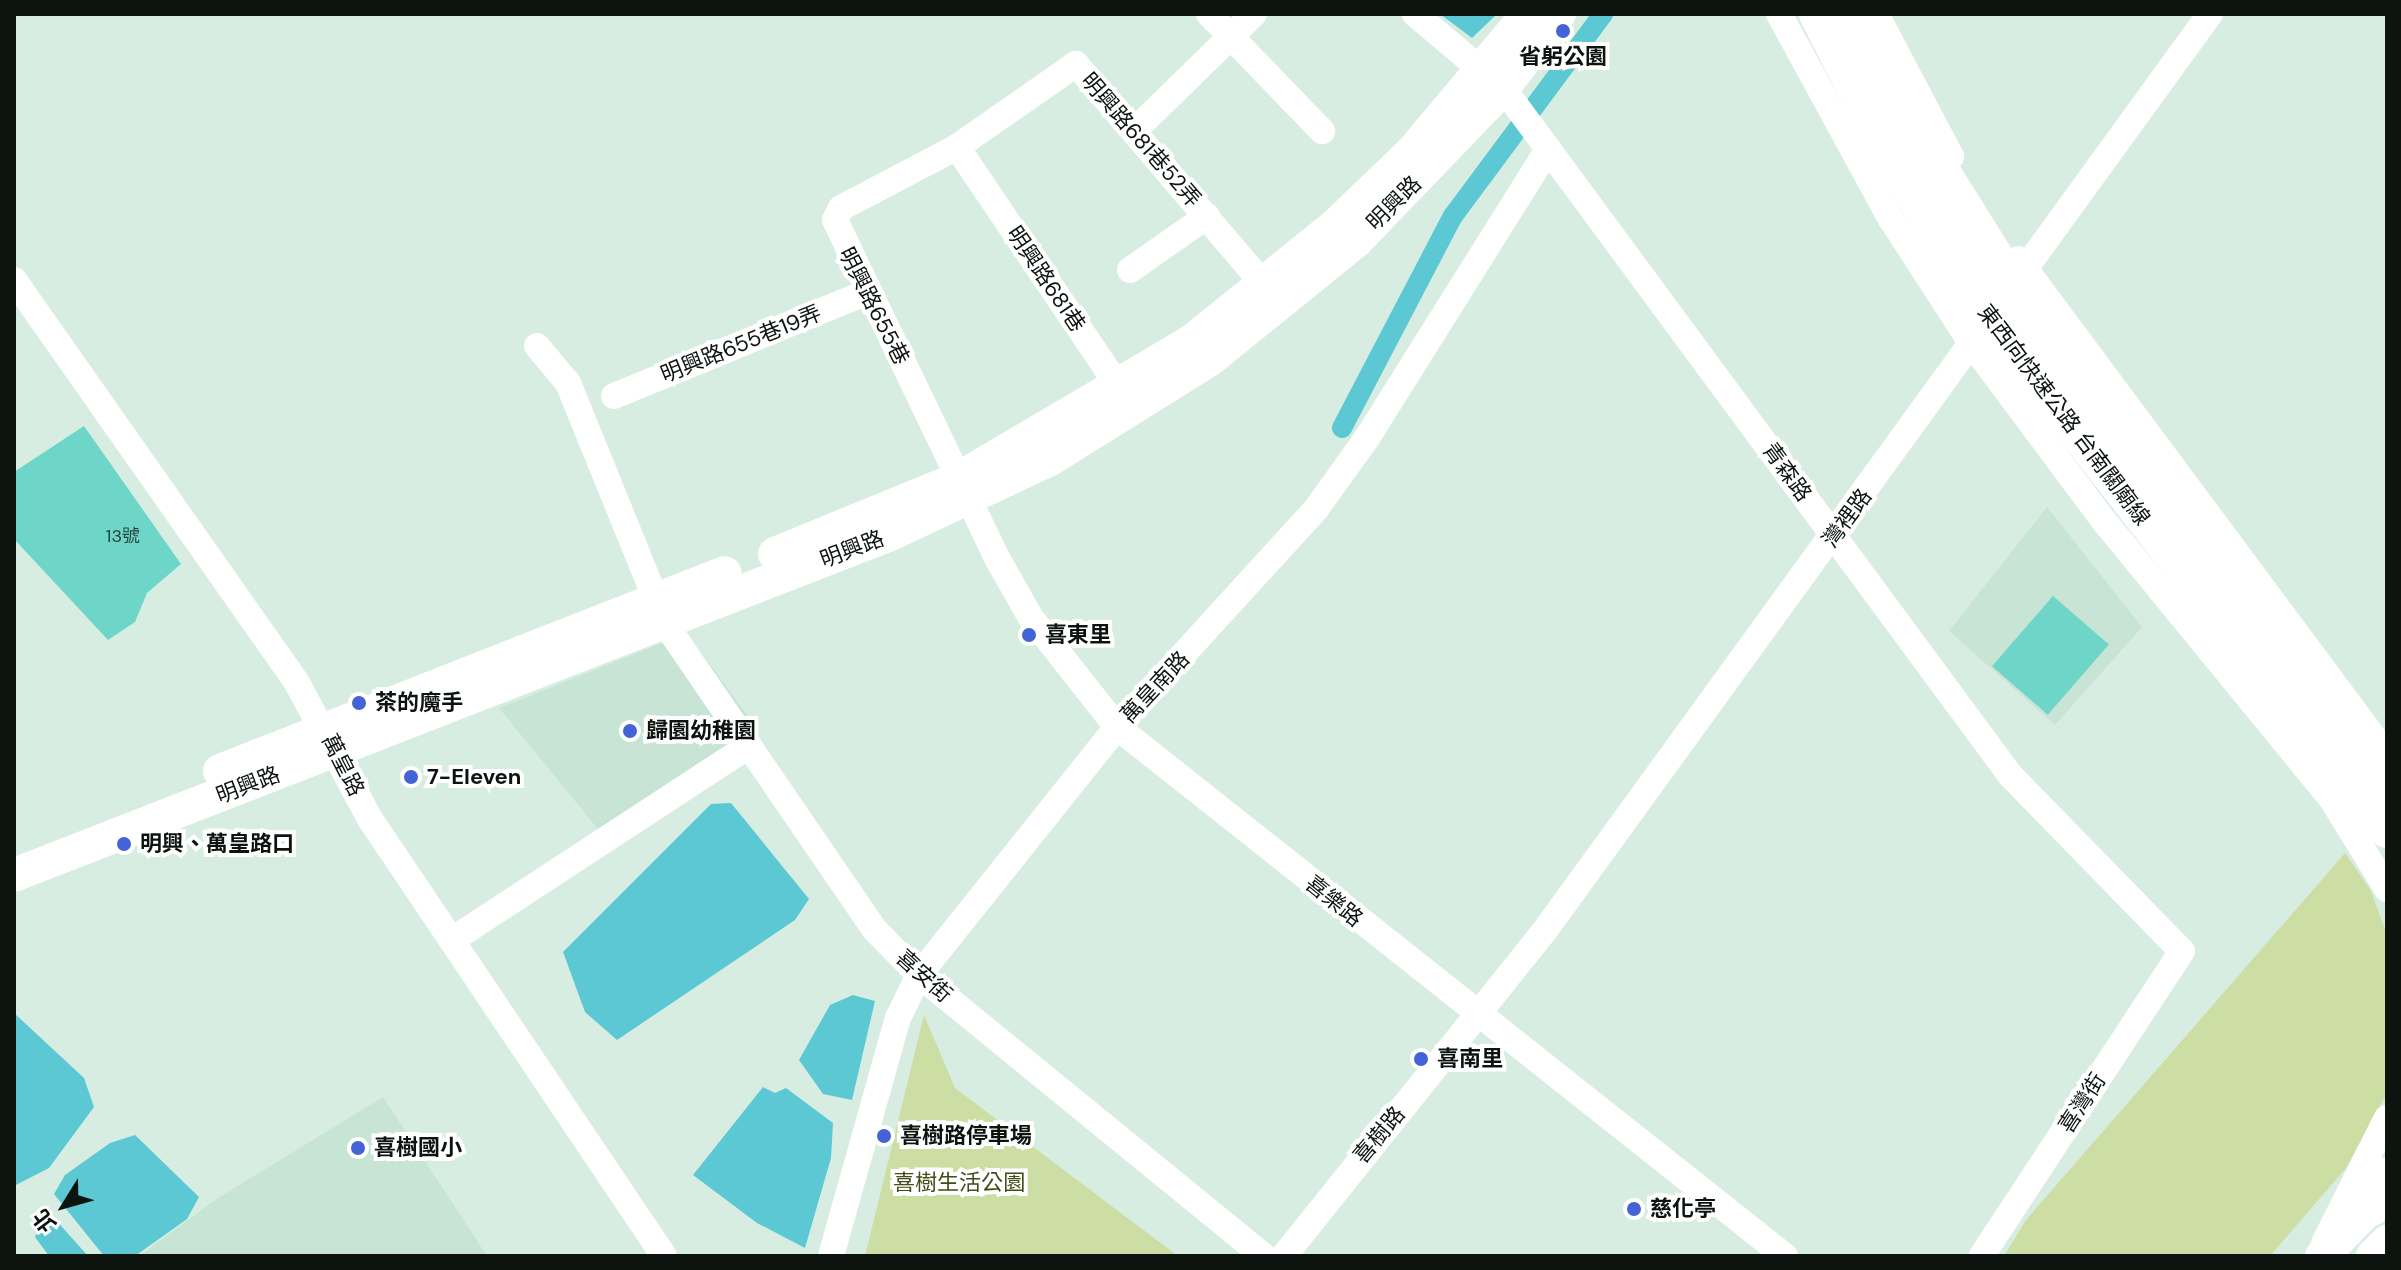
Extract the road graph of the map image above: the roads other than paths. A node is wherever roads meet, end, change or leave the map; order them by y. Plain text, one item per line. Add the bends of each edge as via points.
1 (1209, 14) edge
2 (1254, 14) edge
3 (1415, 14) edge
4 (1528, 14) edge
5 (1559, 14) edge
6 (1779, 14) edge
7 (1819, 14) edge
8 (1851, 14) edge
9 (1876, 14) edge
10 (2210, 14) edge
11 (1230, 36) junction
12 (1497, 83) junction
13 (1135, 130) junction
14 (1322, 131) dead end
15 (957, 147) junction
16 (1547, 149) junction
17 (1207, 216) junction
18 (1130, 270) dead end
19 (2026, 271) junction
20 (14, 280) edge
21 (1265, 286) junction
22 (867, 292) junction
23 (1972, 344) junction
24 (537, 346) dead end
25 (614, 396) dead end
26 (1127, 400) junction
27 (2118, 464) junction
28 (965, 489) junction
29 (1834, 536) junction
30 (660, 611) junction
31 (1117, 727) junction
32 (330, 740) junction
33 (749, 746) junction
34 (2387, 757) edge
35 (2370, 780) edge
36 (2387, 828) edge
37 (2387, 848) edge
38 (14, 850) edge
39 (14, 875) edge
40 (2387, 889) edge
41 (452, 940) junction
42 (2182, 951) joint
43 (919, 975) junction
44 (1477, 1016) junction
45 (2387, 1118) edge
46 (2382, 1191) edge
47 (2387, 1242) edge
48 (664, 1256) edge
49 (831, 1256) edge
50 (1263, 1256) edge
51 (1284, 1256) edge
52 (1785, 1256) edge
53 (1982, 1256) edge
54 (2320, 1256) edge
55 (2373, 1256) edge

1 - 11 street
2 - 11 street
3 - 12 street, 青森路
4 - 12 main road, 明興路
5 - 12 main road, 明興路
6 - 23 street via 1891,219
7 - 27 highway, 東西向快速公路 台南關廟線 via 1888,149 1983,309
8 - 27 highway, 東西向快速公路 台南關廟線 via 1912,127
9 - 19 street via 1960,173
10 - 19 street, 灣裡路
11 - 13 street
11 - 14 street
12 - 16 street, 青森路
12 - 21 main road, 明興路 via 1413,151
12 - 26 main road, 明興路 via 1356,241 1279,307
13 - 15 street, 明興路681巷52弄 via 1076,64
13 - 17 street, 明興路681巷52弄
15 - 22 street, 明興路655巷 via 841,208 837,232
15 - 26 street, 明興路681巷
16 - 29 street, 青森路
16 - 31 street, 萬皇南路 via 1316,509
17 - 18 street, 明興路681巷52弄
17 - 21 street, 明興路681巷52弄
19 - 23 street, 灣裡路
19 - 34 street via 2181,471
20 - 32 street, 萬皇路
21 - 26 main road, 明興路
22 - 25 street, 明興路655巷19弄
22 - 28 street, 明興路655巷
23 - 29 street, 灣裡路
23 - 40 street via 2104,521 2331,798
24 - 30 street, 喜安街 via 568,383
26 - 28 main road, 明興路
27 - 35 highway, 東西向快速公路 台南關廟線 via 2337,719
28 - 30 main road, 明興路
28 - 31 street, 喜樂路 via 1031,618
29 - 42 street, 青森路 via 2010,775
29 - 44 street, 灣裡路
30 - 32 main road, 明興路
30 - 33 street, 喜安街
31 - 43 street, 萬皇南路
31 - 44 street, 喜樂路
32 - 38 main road, 明興路
32 - 39 main road, 明興路
32 - 41 street, 萬皇路 via 370,819
33 - 41 street
33 - 43 street, 喜安街 via 859,909
35 - 36 highway
35 - 37 highway
41 - 48 street, 萬皇路
42 - 53 street, 喜灣街
43 - 49 street, 萬皇南路 via 898,1018
43 - 50 street, 喜安街
44 - 51 street, 喜樹路
44 - 52 street, 喜樂路
45 - 54 street
46 - 54 main road
47 - 55 main road

